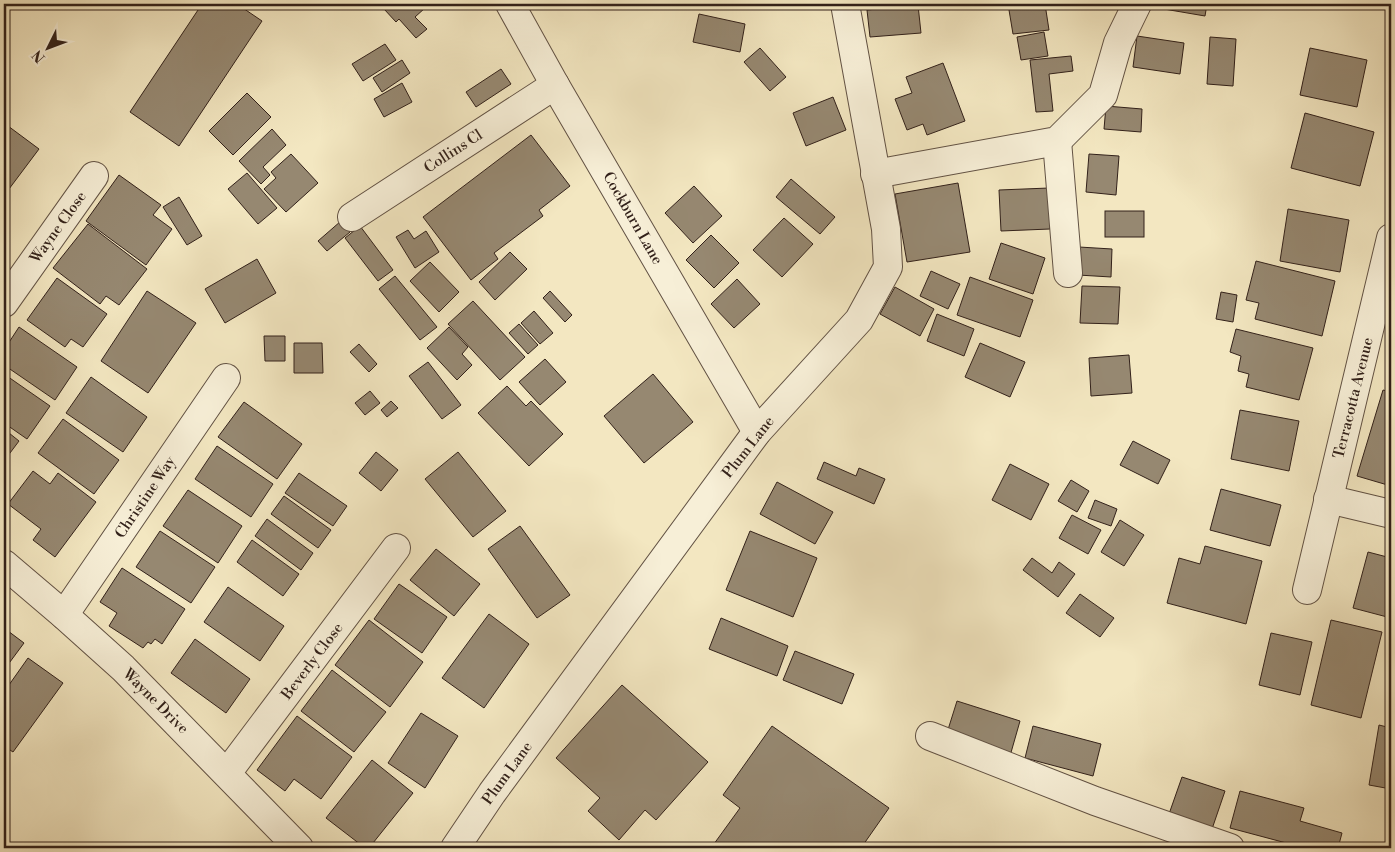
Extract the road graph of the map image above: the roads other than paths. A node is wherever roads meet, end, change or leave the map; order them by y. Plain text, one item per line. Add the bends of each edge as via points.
1 (510, 4) edge
2 (845, 4) edge
3 (1137, 4) edge
4 (555, 85) junction
5 (1057, 141) junction
6 (875, 174) junction
7 (94, 176) dead end
8 (352, 217) dead end
9 (1391, 238) edge
10 (1068, 273) dead end
11 (4, 303) edge
12 (226, 378) dead end
13 (757, 432) junction
14 (1328, 499) junction
15 (1391, 514) edge
16 (396, 548) dead end
17 (4, 564) edge
18 (1307, 590) dead end
19 (64, 615) junction
20 (930, 736) dead end
21 (227, 773) junction
22 (299, 848) edge
23 (455, 848) edge
24 (1230, 848) edge

1 - 4 street, Cockburn Lane
2 - 6 street, Plum Lane
3 - 5 street via 1118,43 1103,95
4 - 8 street, Collins Cl
4 - 13 street, Cockburn Lane
5 - 6 street
5 - 10 street
6 - 13 street, Plum Lane via 886,228 888,267 859,320
7 - 11 street, Wayne Close
9 - 14 street, Terracotta Avenue
12 - 19 street, Christine Way
13 - 23 street, Plum Lane
14 - 15 street
14 - 18 street, Terracotta Avenue
16 - 21 street, Beverly Close
17 - 19 street, Wayne Drive
19 - 21 street, Wayne Drive via 123,668
20 - 24 street via 1095,801
21 - 22 street, Wayne Drive

